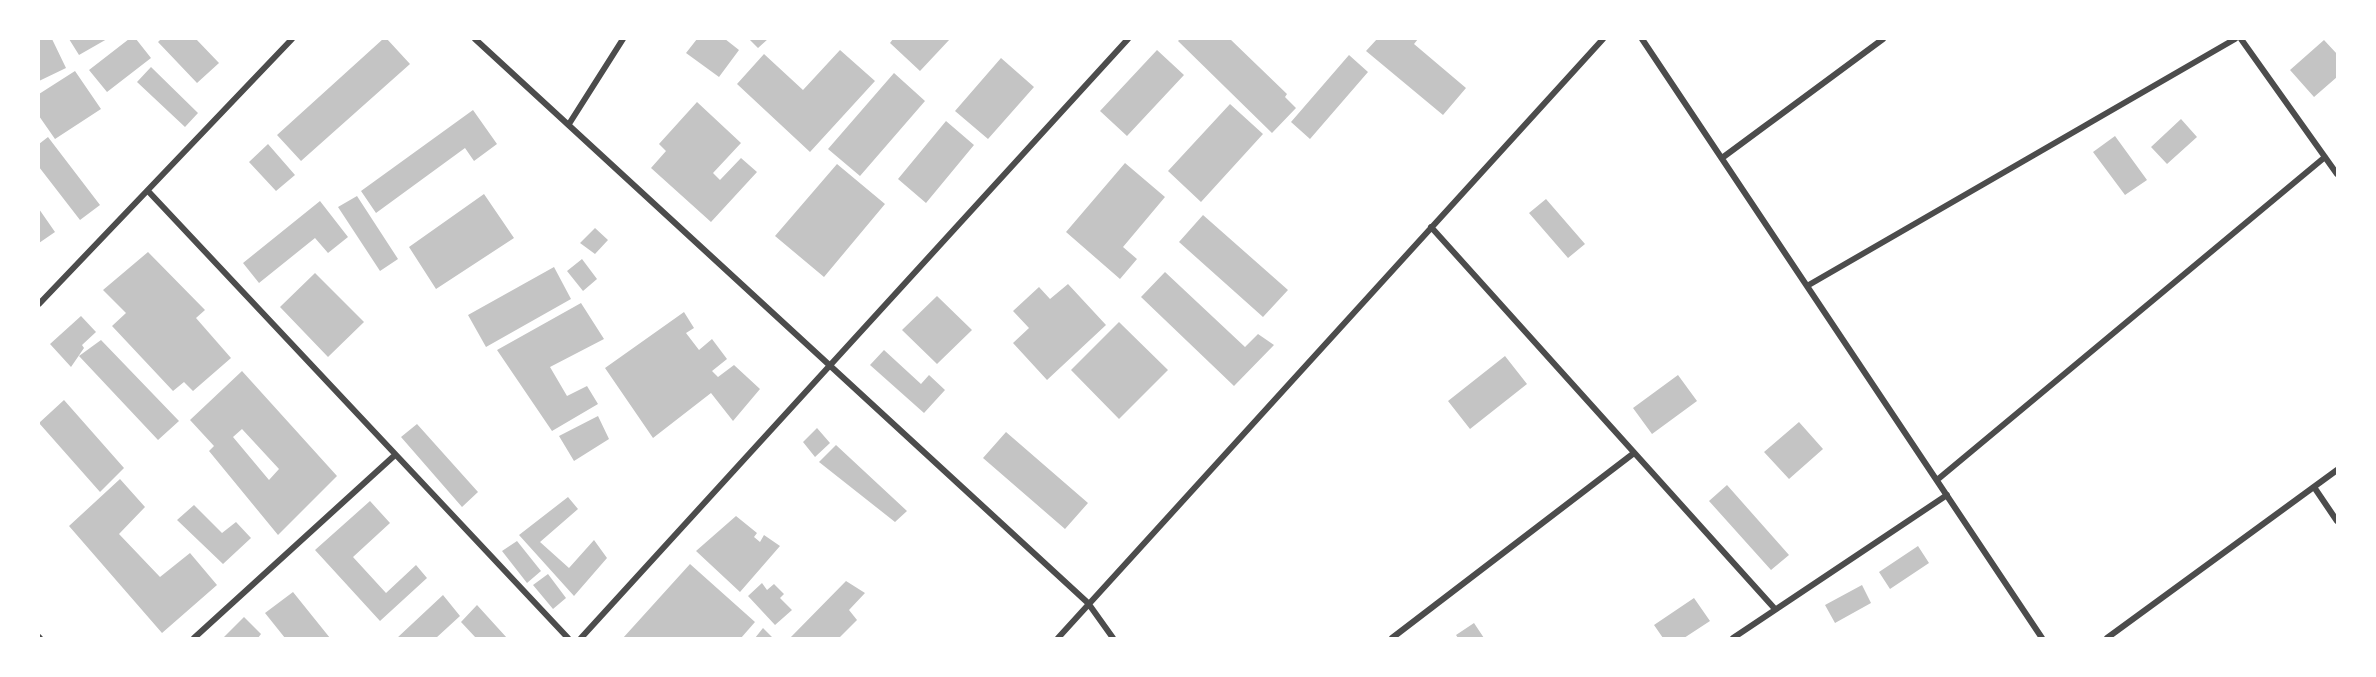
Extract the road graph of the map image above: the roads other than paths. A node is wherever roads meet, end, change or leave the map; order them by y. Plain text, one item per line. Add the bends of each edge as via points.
1 (292, 39) edge
2 (475, 39) edge
3 (623, 39) edge
4 (1128, 39) edge
5 (1603, 39) edge
6 (1642, 39) edge
7 (1883, 39) edge
8 (2235, 39) edge
9 (2241, 39) edge
10 (569, 124) junction
11 (2325, 156) junction
12 (1722, 158) junction
13 (2337, 174) edge
14 (148, 191) junction
15 (1431, 227) junction
16 (1807, 286) junction
17 (39, 304) edge
18 (830, 364) junction
19 (1634, 453) junction
20 (395, 455) junction
21 (2337, 470) edge
22 (1937, 480) junction
23 (2314, 487) junction
24 (1947, 495) junction
25 (2337, 521) edge
26 (1088, 603) junction
27 (1774, 609) junction
28 (194, 638) edge
29 (568, 638) edge
30 (581, 638) edge
31 (1058, 638) edge
32 (1113, 638) edge
33 (1392, 638) edge
34 (1732, 638) edge
35 (2042, 638) edge
36 (2107, 638) edge

1 - 14 street
2 - 10 street
3 - 10 street
4 - 18 street
5 - 15 street
6 - 12 street
7 - 12 street
8 - 16 street
9 - 11 street
10 - 18 street
11 - 13 street
11 - 22 street
12 - 16 street
14 - 17 street
14 - 20 street
15 - 19 street
15 - 26 street
16 - 22 street
18 - 26 street
18 - 30 street
19 - 27 street
19 - 33 street
20 - 28 street
20 - 29 street
21 - 23 street
22 - 24 street
23 - 25 street
23 - 36 street
24 - 27 street
24 - 35 street
26 - 31 street
26 - 32 street
27 - 34 street

